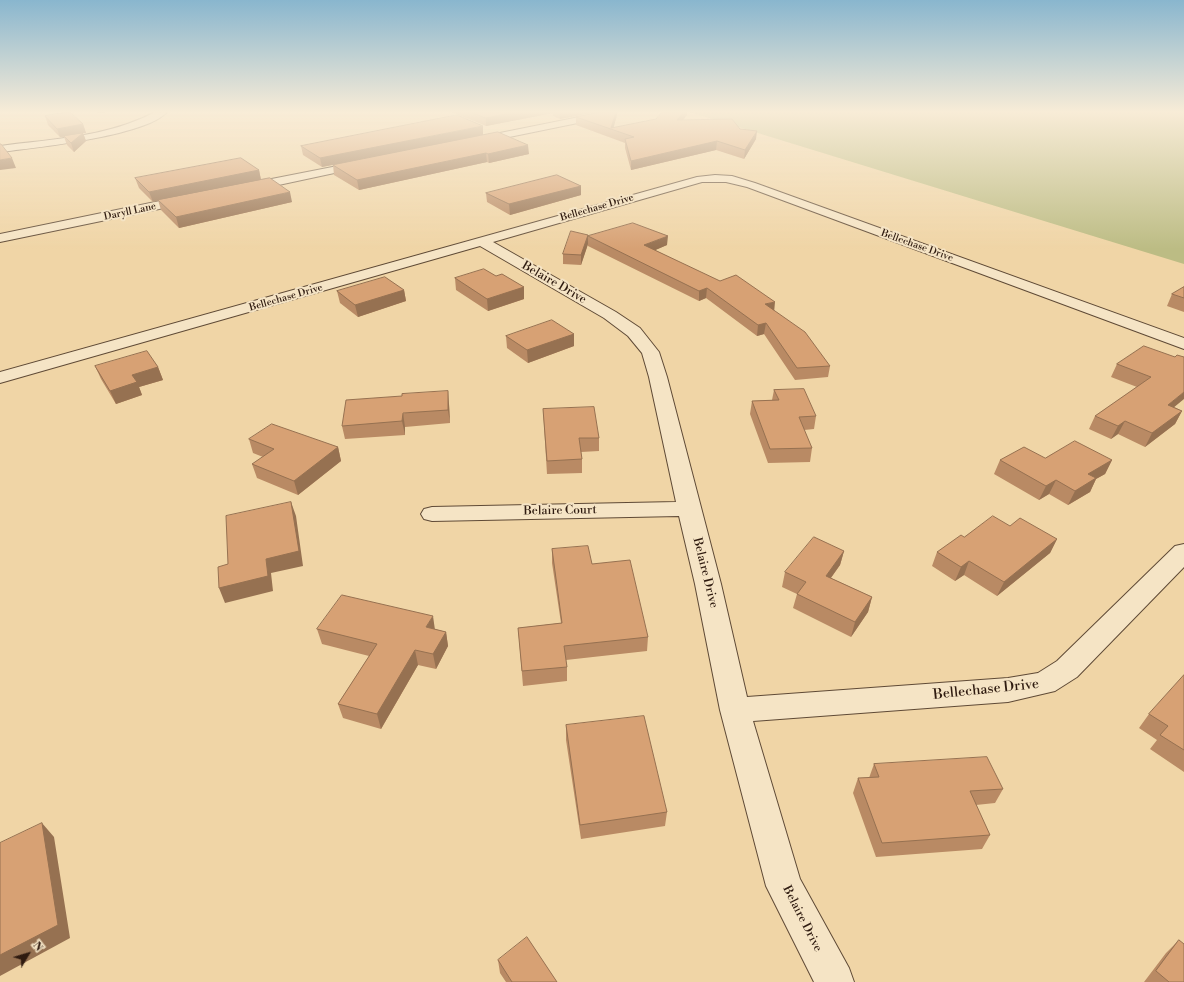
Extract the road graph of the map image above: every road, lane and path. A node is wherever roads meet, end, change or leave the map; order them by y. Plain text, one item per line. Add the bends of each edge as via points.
1 (372, 162) edge
2 (234, 190) edge
3 (203, 196) edge
4 (0, 238) edge
5 (481, 241) junction
6 (1184, 344) edge
7 (0, 378) edge
8 (689, 509) junction
9 (432, 514) dead end
10 (1184, 552) edge
11 (735, 710) junction
12 (835, 982) edge

1 - 2 street
3 - 4 street, Daryll Lane
5 - 6 street, Bellechase Drive via 701,179 725,178
5 - 7 street, Bellechase Drive via 195,325
5 - 8 street, Belaire Drive via 610,315 634,332 650,352
8 - 9 street, Belaire Court
8 - 11 street, Belaire Drive
10 - 11 street, Bellechase Drive via 1067,669 1045,683 1008,690
11 - 12 street, Belaire Drive via 784,886

